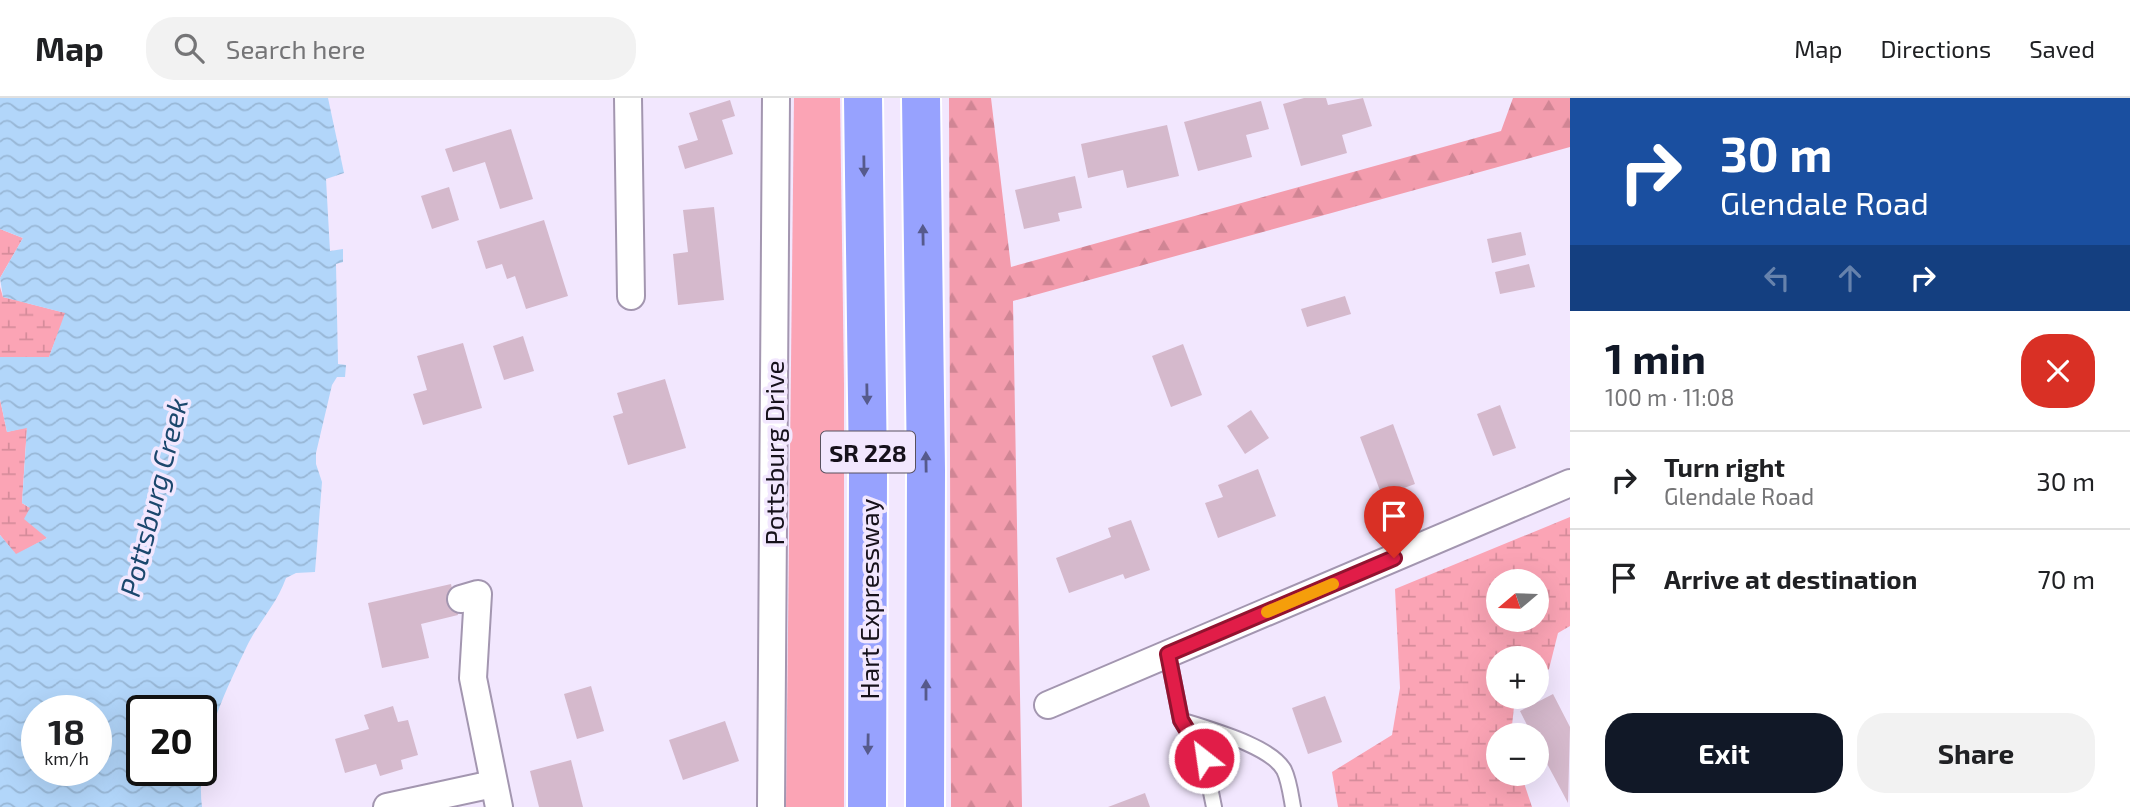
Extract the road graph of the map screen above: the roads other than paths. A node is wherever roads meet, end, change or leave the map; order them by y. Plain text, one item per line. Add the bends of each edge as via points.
1 (628, 98) edge
2 (776, 98) edge
3 (863, 98) edge
4 (921, 98) edge
5 (631, 296) dead end
6 (1570, 483) edge
7 (461, 599) dead end
8 (1168, 654) junction
9 (1048, 705) dead end
10 (1181, 720) junction
11 (496, 796) edge
12 (387, 807) edge
13 (771, 807) edge
14 (867, 807) edge
15 (925, 807) edge
16 (1214, 807) edge
17 (1293, 807) edge

1 - 5 street
2 - 13 street, Pottsburg Drive
3 -> 14 highway, Hart Expressway / SR 228
15 -> 4 highway, SR 228
6 - 8 street
7 - 11 street via 478,594 473,678
8 - 9 street
8 - 10 lane
10 - 16 lane via 1204,758
10 - 17 lane via 1269,756 1284,769
11 - 12 street

